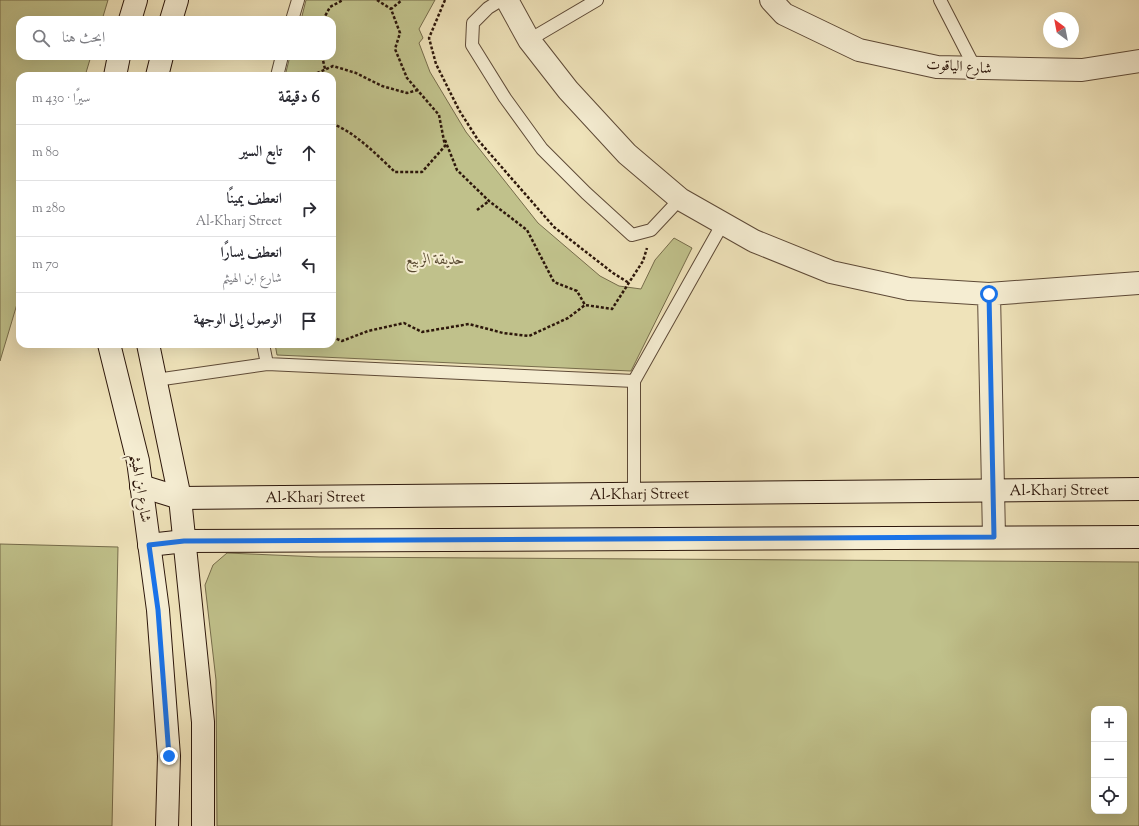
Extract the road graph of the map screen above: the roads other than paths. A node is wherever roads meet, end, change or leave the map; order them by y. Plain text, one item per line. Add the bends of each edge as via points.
1 (136, 0) edge
2 (177, 0) edge
3 (298, 0) edge
4 (501, 0) edge
5 (507, 0) edge
6 (597, 0) edge
7 (771, 0) edge
8 (940, 0) edge
9 (131, 16) edge
10 (172, 16) edge
11 (293, 16) edge
12 (529, 40) junction
13 (118, 60) edge
14 (161, 60) edge
15 (281, 60) edge
16 (1139, 61) edge
17 (975, 68) junction
18 (116, 72) edge
19 (158, 72) edge
20 (278, 72) edge
21 (680, 199) junction
22 (723, 223) junction
23 (1139, 283) edge
24 (989, 294) junction
25 (111, 348) edge
26 (149, 348) edge
27 (264, 348) edge
28 (267, 364) junction
29 (156, 380) junction
30 (634, 381) junction
31 (141, 486) junction
32 (1139, 489) edge
33 (993, 491) junction
34 (634, 494) junction
35 (180, 498) junction
36 (994, 537) junction
37 (1139, 537) edge
38 (184, 541) junction
39 (149, 545) junction
40 (167, 826) edge
41 (203, 826) edge

1 - 9 street
2 - 10 street
3 - 11 lane
4 - 21 lane via 488,8 473,23 472,45 505,98 542,148 632,235 651,230
5 - 12 street
6 - 12 lane
7 - 17 street, شارع الياقوت via 784,14 859,50 937,67
8 - 17 lane
12 - 21 street via 568,90 627,154
13 - 18 street
14 - 19 street
15 - 20 lane
16 - 17 street, شارع الياقوت via 1082,70
21 - 22 street
22 - 24 street via 754,241 830,272 909,289
22 - 30 lane
23 - 24 street
24 - 33 street
25 - 31 street, شارع ابن الهيثم via 138,460
26 - 29 street
27 - 28 lane
28 - 29 lane
28 - 30 lane
29 - 35 street
30 - 34 lane
31 - 35 street, Al-Kharj Street
31 - 39 street, شارع ابن الهيثم
32 - 33 street, Al-Kharj Street
33 - 34 street, Al-Kharj Street
33 - 36 street
34 - 35 street, Al-Kharj Street
35 - 38 street
36 - 37 street
36 - 38 street
38 - 39 street
38 - 41 street via 203,722
39 - 40 street, شارع ابن الهيثم via 158,610 169,756

